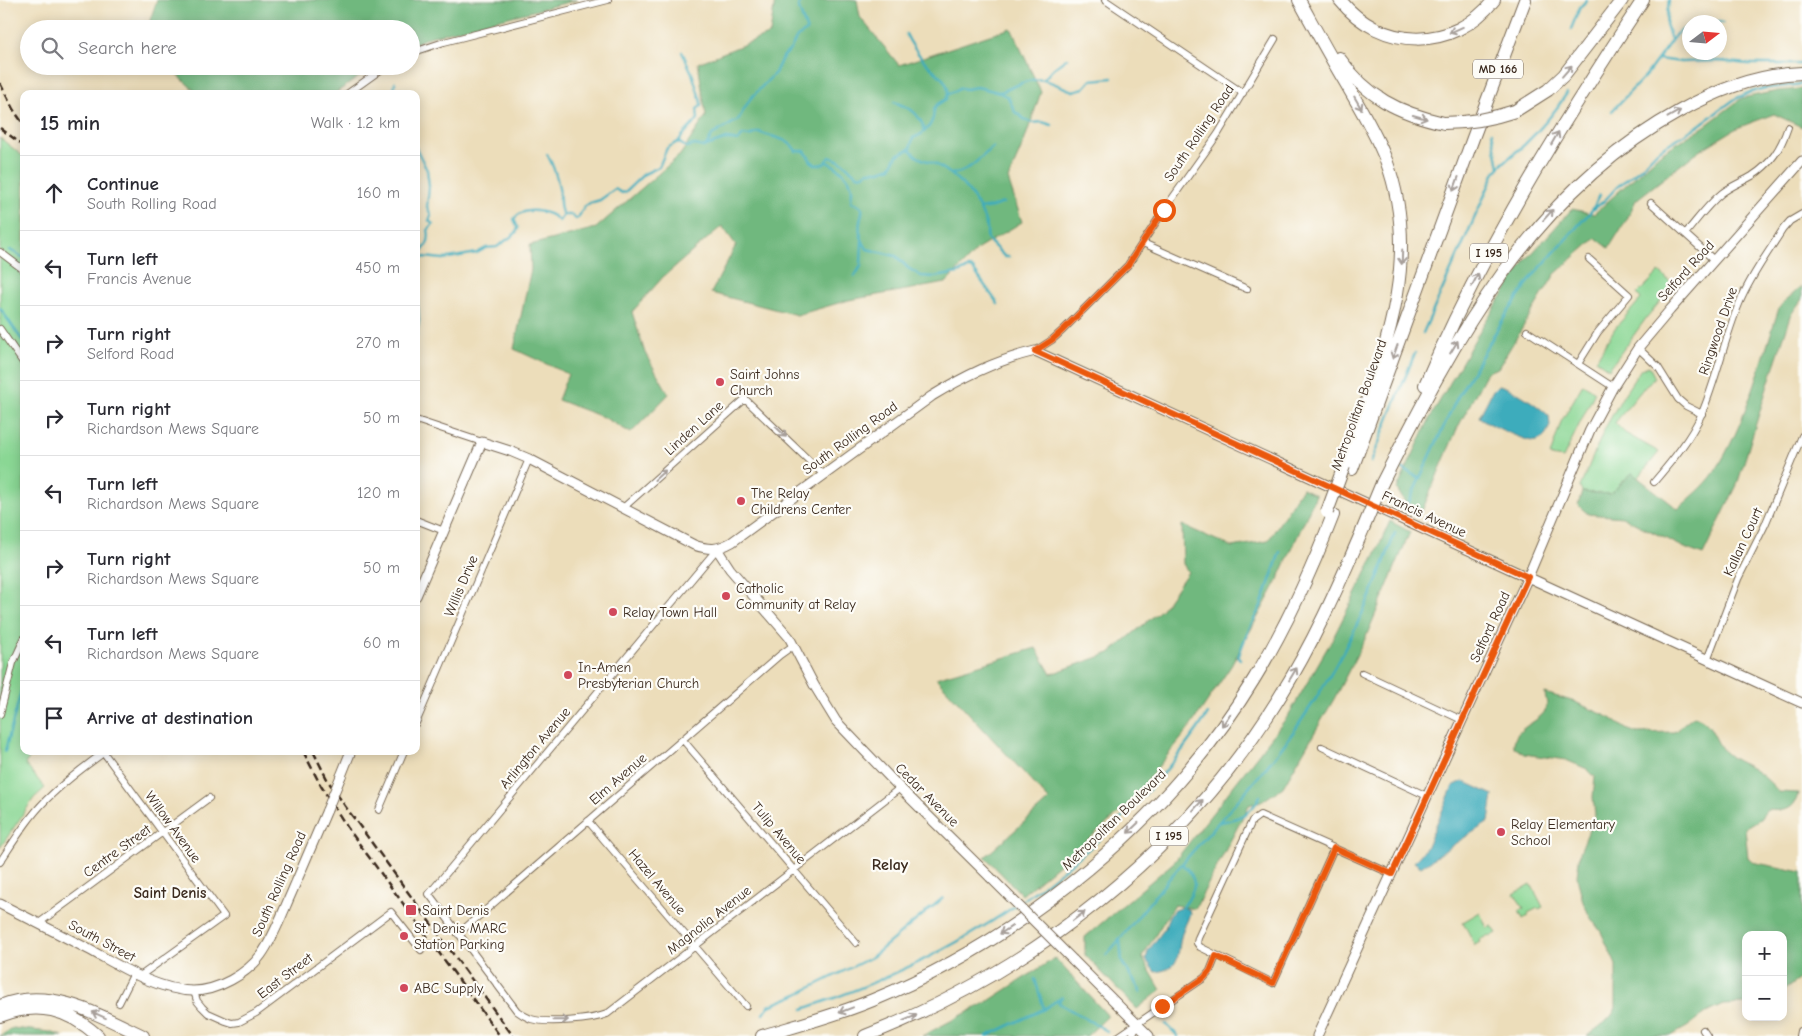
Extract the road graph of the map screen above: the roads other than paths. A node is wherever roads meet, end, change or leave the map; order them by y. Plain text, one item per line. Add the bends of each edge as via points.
1 (608, 0) edge
2 (1105, 0) edge
3 (1300, 0) edge
4 (1340, 0) edge
5 (1494, 0) edge
6 (1525, 0) edge
7 (1534, 0) edge
8 (1622, 0) edge
9 (1644, 0) edge
10 (1275, 40) dead end
11 (420, 50) edge
12 (1802, 73) edge
13 (373, 75) edge
14 (353, 90) edge
15 (1243, 92) junction
16 (1788, 128) dead end
17 (1473, 138) junction
18 (1801, 165) edge
19 (1651, 203) dead end
20 (1802, 214) edge
21 (1685, 234) junction
22 (1143, 243) junction
23 (0, 252) edge
24 (1589, 259) dead end
25 (1714, 260) junction
26 (20, 267) edge
27 (1247, 289) dead end
28 (0, 329) edge
29 (1527, 331) dead end
30 (1638, 348) junction
31 (1035, 351) junction
32 (20, 358) edge
33 (1578, 364) junction
34 (1613, 387) junction
35 (1702, 414) junction
36 (420, 421) edge
37 (1802, 436) edge
38 (482, 442) junction
39 (528, 459) junction
40 (1348, 467) junction
41 (824, 475) junction
42 (1654, 482) dead end
43 (1382, 483) junction
44 (624, 508) junction
45 (420, 522) edge
46 (444, 531) junction
47 (717, 549) junction
48 (1528, 577) junction
49 (420, 587) edge
50 (794, 646) junction
51 (20, 648) edge
52 (1707, 660) junction
53 (1362, 673) dead end
54 (1802, 703) edge
55 (0, 714) edge
56 (420, 714) edge
57 (1462, 720) junction
58 (683, 740) junction
59 (1322, 747) dead end
60 (101, 755) edge
61 (107, 755) edge
62 (349, 755) edge
63 (402, 755) edge
64 (900, 788) junction
65 (1427, 796) junction
66 (209, 798) dead end
67 (379, 810) dead end
68 (588, 821) junction
69 (162, 834) junction
70 (1334, 848) junction
71 (0, 862) edge
72 (794, 870) junction
73 (1392, 874) junction
74 (0, 904) edge
75 (39, 923) junction
76 (458, 934) junction
77 (856, 943) dead end
78 (696, 947) junction
79 (421, 950) dead end
80 (1216, 956) junction
81 (137, 975) junction
82 (194, 991) junction
83 (120, 1002) dead end
84 (0, 1006) edge
85 (746, 1006) dead end
86 (0, 1016) edge
87 (1137, 1024) junction
88 (98, 1036) edge
89 (143, 1036) edge
90 (762, 1036) edge
91 (865, 1036) edge
92 (1119, 1036) edge
93 (1132, 1036) edge
94 (1149, 1036) edge
95 (1317, 1036) edge

1 - 11 street
2 - 15 street
3 -> 8 highway, bridge via 1342,62 1365,88 1398,109 1418,117 1464,123 1515,111 1548,90 1564,75
3 -> 40 highway via 1386,160 1394,184 1401,227 1401,276 1396,304
5 -> 4 highway via 1458,30 1421,39 1384,34 1364,24
6 - 17 highway, Metropolitan Boulevard / MD 166
7 - 17 highway
43 -> 9 highway, I 195 via 1444,341 1491,250 1566,120
10 - 15 street, South Rolling Road
43 -> 12 highway via 1464,332 1512,259 1558,204 1640,134 1698,101 1748,82
13 - 14 street
15 - 22 street, South Rolling Road via 1205,154
16 - 21 street via 1779,149 1765,166 1721,194
17 -> 40 highway, Metropolitan Boulevard / I 195
18 - 25 street, Selford Road
19 - 21 street
20 - 35 street, Ringwood Drive via 1783,228 1748,284 1729,330
21 - 25 street
22 - 27 street
22 - 31 street, South Rolling Road via 1110,284 1052,340
23 - 26 street
24 - 33 street via 1629,295 1598,332
25 - 30 street, Selford Road
28 - 32 street
29 - 33 street
30 - 34 street, Selford Road
30 - 35 street via 1658,367 1678,399
31 - 41 street, South Rolling Road via 991,364 957,380
31 - 48 street, Francis Avenue
33 - 34 street
34 - 48 street, Selford Road via 1590,430
35 - 42 street, Ringwood Drive via 1682,447
36 - 38 street
37 - 52 street, Kallan Court via 1765,525 1738,579
38 - 39 street
38 - 46 street
39 - 44 street
39 - 56 street, Willis Drive
40 -> 90 highway, Metropolitan Boulevard / I 195 via 1312,570 1254,680 1190,767 1117,843 1040,907 949,964 831,1016
44 -> 41 street, Linden Lane via 745,399
41 - 47 street, South Rolling Road via 732,542
91 -> 43 highway, I 195, bridge via 920,1014 1010,965 1096,904 1178,827 1247,745 1278,699 1320,625
44 - 47 street via 694,544
45 - 46 street
46 - 49 street
47 - 50 street, Cedar Avenue
47 - 76 street, Arlington Avenue via 429,894
48 - 52 street, Francis Avenue
48 - 57 street, Selford Road
50 - 58 street, Elm Avenue
50 - 64 street, Cedar Avenue via 836,721
51 - 55 street
52 - 54 street, Francis Avenue
53 - 57 street
57 - 65 street, Selford Road
58 - 68 street, Elm Avenue
58 - 72 street, Tulip Avenue
59 - 65 street
60 - 71 street via 45,801
61 - 69 street, Willow Avenue
62 - 82 street, South Rolling Road, bridge via 268,944 241,975
63 - 67 street
64 - 72 street, Magnolia Avenue
64 - 87 street, Cedar Avenue, bridge
65 - 73 street, Selford Road
66 - 69 street, Centre Street
68 - 76 street, Elm Avenue
68 - 78 street, Hazel Avenue
69 - 75 street, Centre Street
69 - 81 street, Willow Avenue via 224,916
70 - 73 street
70 - 80 street via 1273,983
70 - 80 street via 1264,816 1256,817 1198,938 1200,947
72 - 77 street, Tulip Avenue
72 - 78 street, Magnolia Avenue
73 - 95 street, Selford Road
74 - 75 street, South Street
75 - 81 street, South Street
76 -> 78 street, Magnolia Avenue via 517,1011 539,1020 588,1019 607,1014
78 - 85 street, Hazel Avenue
79 - 82 street, East Street via 391,912 245,1019 232,1023 208,1012 197,1001
80 - 87 street via 1204,978
81 - 82 street, South Street via 176,989
81 - 83 street
89 -> 84 highway via 97,1014 59,1002 22,1000
86 - 88 highway via 25,1008 56,1011 85,1024
87 - 92 street
87 - 93 street
87 - 94 street, Cedar Avenue

